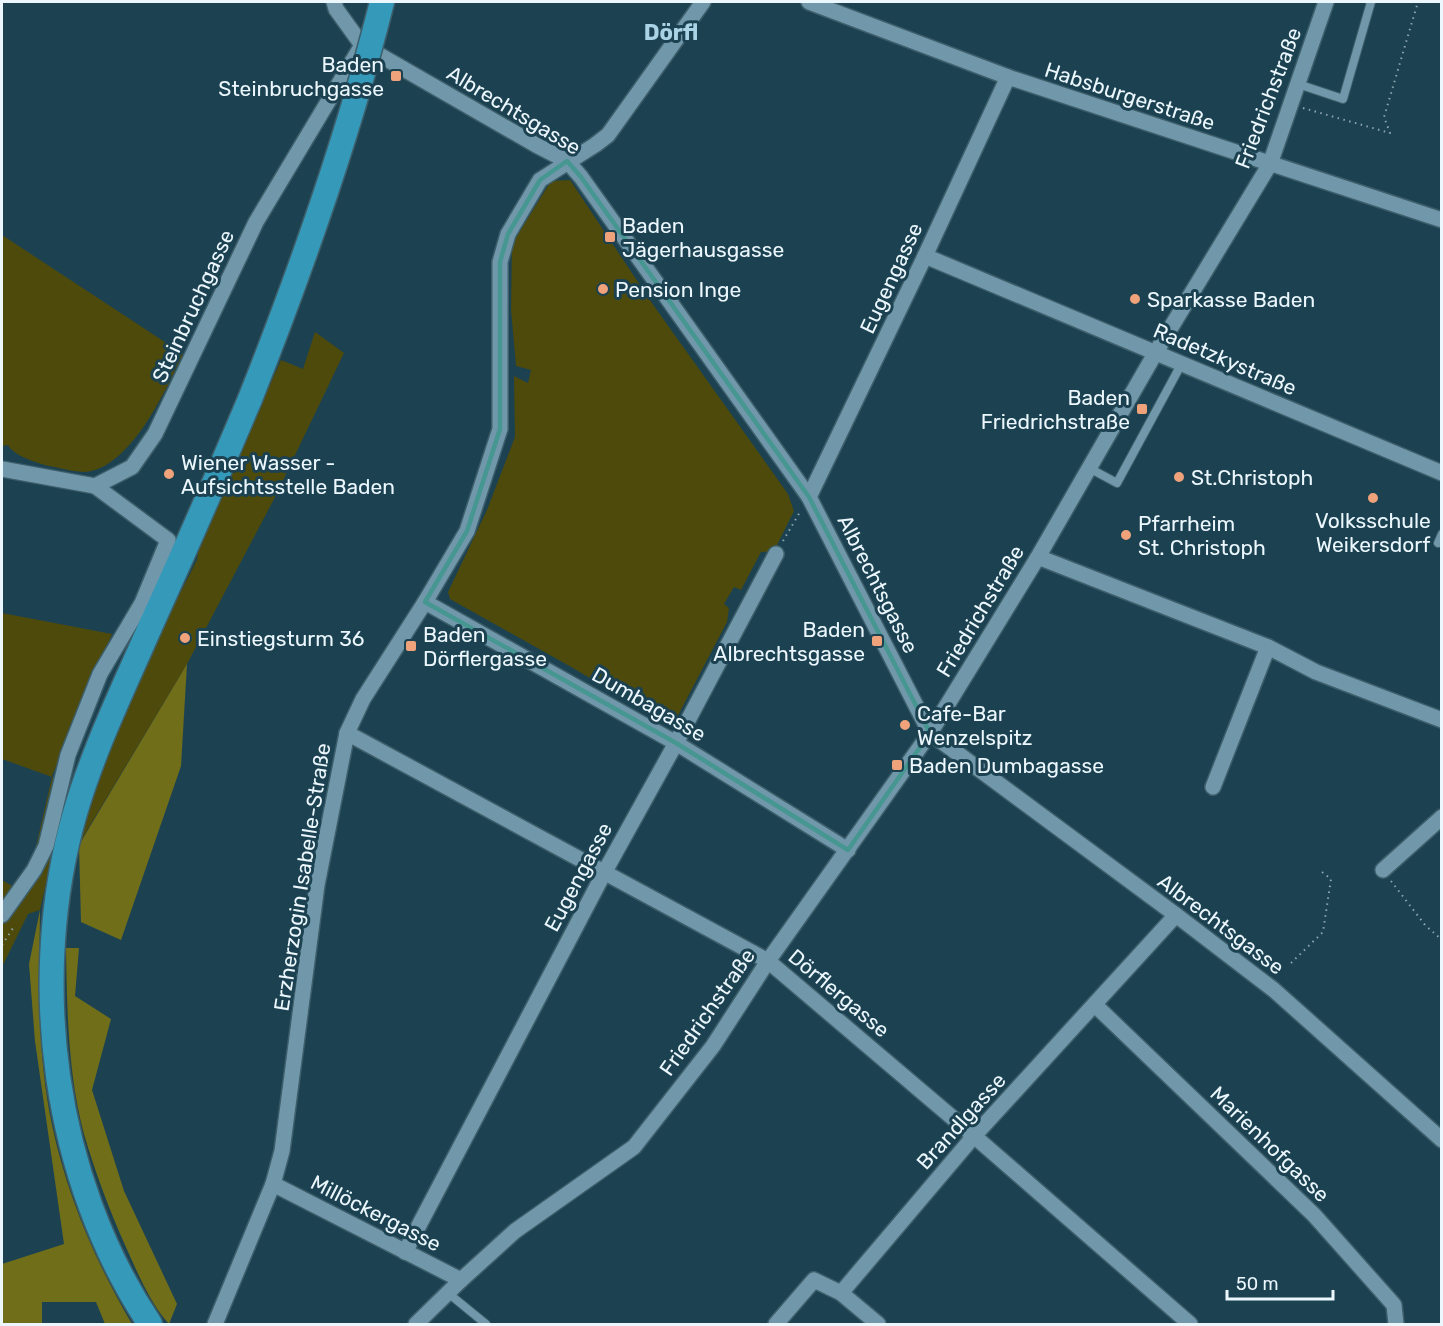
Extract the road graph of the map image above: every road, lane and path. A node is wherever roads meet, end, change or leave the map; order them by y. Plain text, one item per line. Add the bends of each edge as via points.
1 (334, 2) edge
2 (382, 2) edge
3 (703, 2) edge
4 (809, 2) edge
5 (1326, 2) edge
6 (1371, 2) edge
7 (1418, 2) edge
8 (362, 45) junction
9 (1008, 77) junction
10 (1298, 84) junction
11 (1291, 104) junction
12 (567, 161) junction
13 (1270, 164) junction
14 (1442, 220) edge
15 (925, 256) junction
16 (1156, 352) junction
17 (1182, 363) junction
18 (1089, 468) junction
19 (2, 469) edge
20 (1442, 473) edge
21 (95, 486) junction
22 (809, 497) junction
23 (792, 525) dead end
24 (1442, 534) edge
25 (1438, 543) dead end
26 (776, 554) joint
27 (1038, 557) junction
28 (425, 602) junction
29 (1268, 647) junction
30 (1442, 720) edge
31 (347, 733) junction
32 (930, 733) junction
33 (676, 743) junction
34 (1213, 787) dead end
35 (1442, 817) edge
36 (848, 850) junction
37 (1383, 870) joint
38 (1322, 872) dead end
39 (604, 873) junction
40 (2, 915) edge
41 (1176, 915) junction
42 (1442, 940) edge
43 (768, 961) junction
44 (1291, 963) dead end
45 (1095, 1005) junction
46 (974, 1136) junction
47 (1442, 1140) edge
48 (273, 1184) junction
49 (405, 1252) junction
50 (461, 1280) junction
51 (448, 1293) junction
52 (841, 1293) junction
53 (148, 1321) edge
54 (215, 1324) edge
55 (416, 1324) edge
56 (486, 1324) edge
57 (776, 1324) edge
58 (878, 1324) edge
59 (1190, 1324) edge
60 (1396, 1324) edge

1 - 8 street, Albrechtsgasse
2 - 53 main road, bridge via 328,190 250,399 100,741 75,812 58,893 52,1004 65,1114 97,1220
3 - 12 street, Erzherzogin Isabelle-Straße via 608,135
4 - 9 street, Habsburgerstraße
5 - 10 street, Friedrichstraße
6 - 10 lane via 1343,99
7 - 11 path via 1384,117 1390,133
8 - 12 street, Albrechtsgasse
8 - 21 street, Steinbruchgasse via 256,222 155,434 132,466
9 - 13 street, Habsburgerstraße
9 - 15 street, Eugengasse
10 - 11 street, Friedrichstraße
11 - 13 street, Friedrichstraße
12 - 22 street, Albrechtsgasse
12 - 28 street, Erzherzogin Isabelle-Straße via 540,180 508,234 500,262 500,429 467,531
13 - 14 street, Habsburgerstraße
13 - 16 street, Friedrichstraße
15 - 16 street, Radetzkystraße
15 - 22 street, Eugengasse
16 - 17 street, Radetzkystraße
16 - 18 street, Friedrichstraße
17 - 18 lane via 1117,483
17 - 20 street, Radetzkystraße
18 - 27 street, Friedrichstraße
19 - 21 street
21 - 40 street via 168,540 142,603 100,674 68,754 46,846
22 - 32 street, Albrechtsgasse
23 - 26 path
24 - 25 lane
26 - 33 street, Eugengasse
27 - 29 street
27 - 32 street, Friedrichstraße
28 - 31 street, Erzherzogin Isabelle-Straße via 363,699
28 - 33 street, Dumbagasse
29 - 30 street via 1316,672
29 - 34 street
31 - 39 street, Dörflergasse
31 - 48 street, Erzherzogin Isabelle-Straße via 317,885 282,1151
32 - 36 street, Friedrichstraße
32 - 41 street, Albrechtsgasse
33 - 36 street, Dumbagasse
33 - 39 street, Eugengasse
35 - 37 street
36 - 43 street, Friedrichstraße
37 - 42 path via 1425,925
38 - 44 path via 1331,879 1323,932
39 - 43 street, Dörflergasse
39 - 49 street, Eugengasse
41 - 45 street, Brandlgasse
41 - 47 street, Albrechtsgasse via 1274,990
43 - 46 street, Dörflergasse
43 - 50 street, Friedrichstraße via 713,1046 634,1147 515,1231
45 - 46 street, Brandlgasse
45 - 60 street, Marienhofgasse via 1314,1215 1394,1305
46 - 52 street, Brandlgasse
46 - 59 street, Dörflergasse
48 - 49 street, Millöckergasse
48 - 54 street, Erzherzogin Isabelle-Straße
49 - 50 street, Millöckergasse
50 - 51 street, Friedrichstraße
51 - 55 street, Friedrichstraße
51 - 56 lane
52 - 57 street via 814,1280
52 - 58 street

